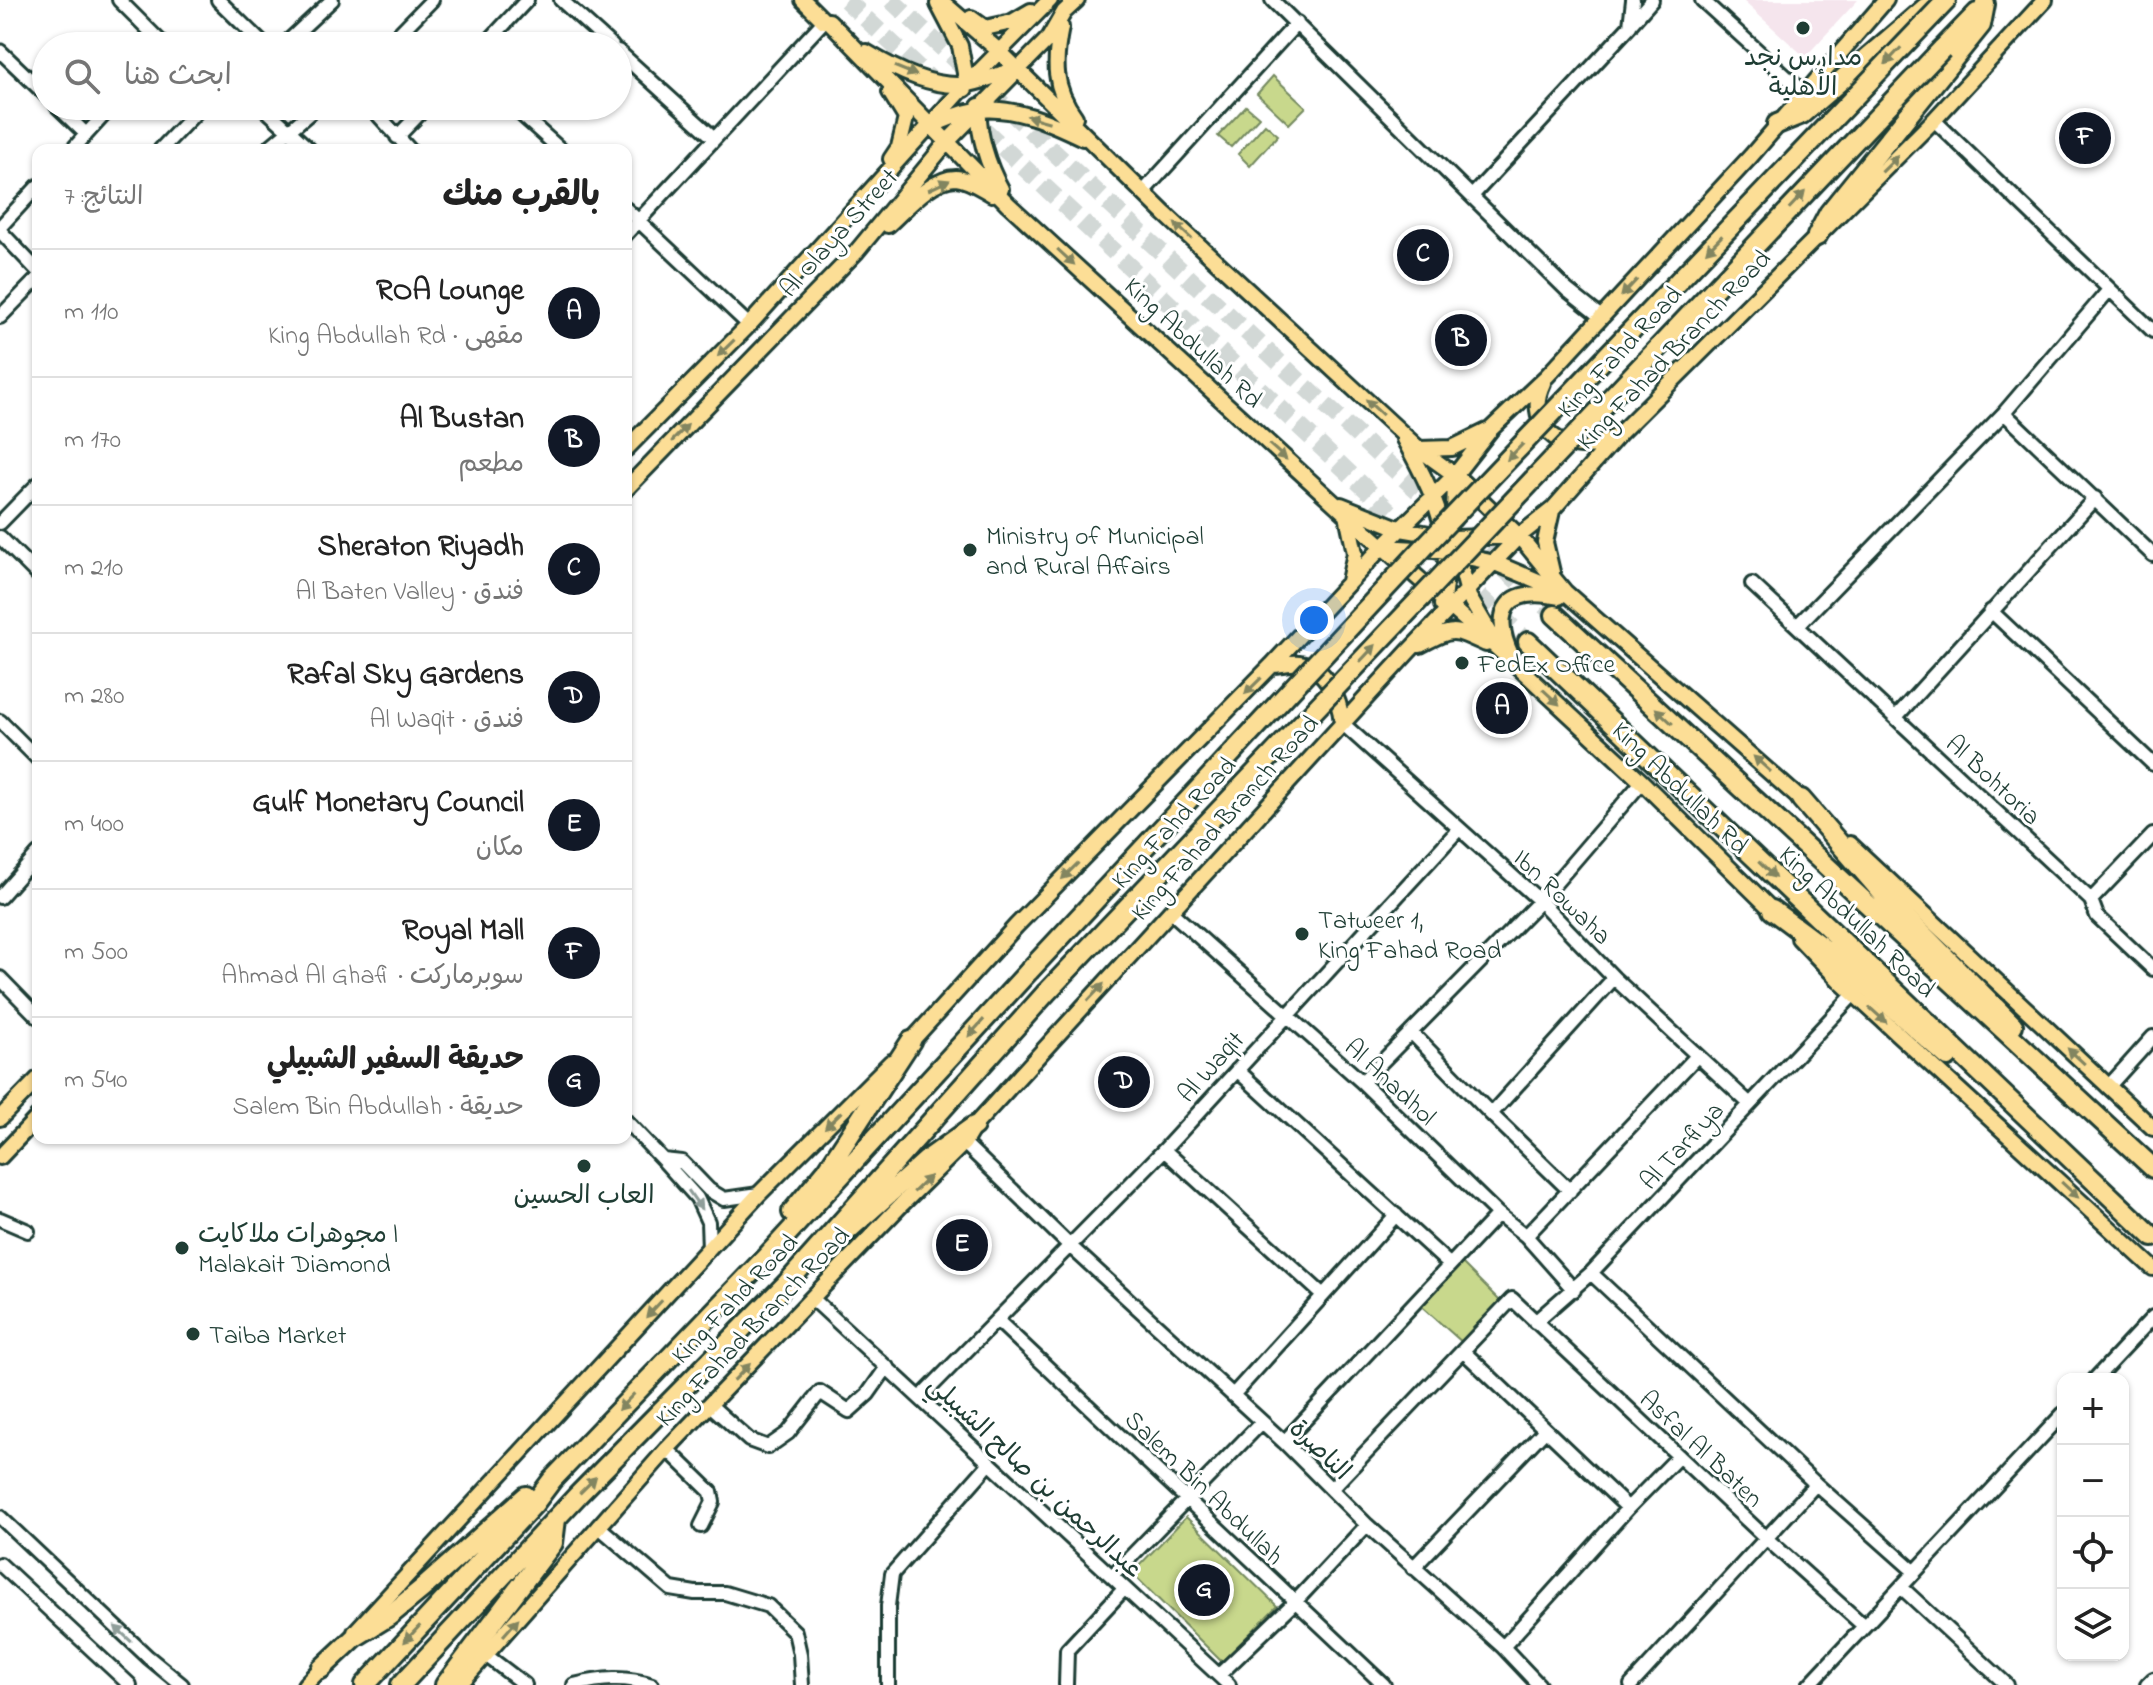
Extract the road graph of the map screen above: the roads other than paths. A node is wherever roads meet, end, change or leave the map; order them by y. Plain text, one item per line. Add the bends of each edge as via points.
1 (119, 0) edge
2 (218, 0) edge
3 (432, 0) edge
4 (527, 0) edge
5 (561, 0) edge
6 (803, 0) edge
7 (937, 0) edge
8 (946, 0) edge
9 (1049, 0) edge
10 (1077, 0) edge
11 (1272, 0) edge
12 (1633, 0) edge
13 (1652, 0) edge
14 (1702, 0) edge
15 (1886, 0) edge
16 (1946, 0) edge
17 (2045, 0) edge
18 (328, 1) edge
19 (1987, 2) edge
20 (1064, 12) junction
21 (824, 21) junction
22 (1297, 23) junction
23 (1630, 26) junction
24 (151, 32) edge
25 (251, 32) edge
26 (297, 32) edge
27 (401, 32) edge
28 (497, 32) edge
29 (596, 32) edge
30 (850, 42) junction
31 (0, 51) edge
32 (999, 51) junction
33 (632, 64) edge
34 (1016, 69) junction
35 (989, 78) junction
36 (32, 82) edge
37 (967, 84) junction
38 (1804, 93) junction
39 (978, 110) junction
40 (955, 116) junction
41 (72, 120) edge
42 (99, 120) edge
43 (189, 120) edge
44 (278, 120) edge
45 (300, 120) edge
46 (382, 120) edge
47 (413, 120) edge
48 (528, 120) edge
49 (1934, 120) junction
50 (1777, 124) junction
51 (931, 126) junction
52 (288, 129) junction
53 (86, 134) junction
54 (397, 137) junction
55 (714, 138) junction
56 (947, 142) junction
57 (1095, 143) junction
58 (77, 144) edge
59 (166, 144) edge
60 (272, 144) edge
61 (304, 144) edge
62 (404, 144) edge
63 (554, 144) edge
64 (1143, 192) junction
65 (32, 193) edge
66 (1472, 196) junction
67 (1008, 204) junction
68 (632, 215) edge
69 (639, 221) junction
70 (841, 225) junction
71 (632, 228) edge
72 (0, 229) edge
73 (1817, 236) junction
74 (857, 251) junction
75 (32, 264) edge
76 (32, 284) edge
77 (2109, 290) junction
78 (0, 317) edge
79 (1601, 317) junction
80 (749, 325) junction
81 (2153, 331) edge
82 (1547, 376) junction
83 (2004, 413) junction
84 (1398, 429) junction
85 (1491, 429) junction
86 (1620, 433) junction
87 (632, 443) edge
88 (1419, 449) junction
89 (1455, 475) junction
90 (632, 483) edge
91 (32, 490) edge
92 (1435, 497) junction
93 (2095, 498) junction
94 (1336, 503) junction
95 (1553, 509) junction
96 (1347, 515) junction
97 (0, 523) edge
98 (1401, 529) junction
99 (1519, 536) junction
100 (1449, 538) junction
101 (2, 545) edge
102 (1382, 547) junction
103 (1452, 554) junction
104 (2153, 555) edge
105 (1495, 563) junction
106 (32, 570) edge
107 (1554, 580) junction
108 (1349, 582) junction
109 (1752, 584) dead end
110 (1468, 591) junction
111 (1570, 596) junction
112 (1448, 603) junction
113 (1991, 611) junction
114 (1555, 615) tunnel mouth
115 (1798, 625) junction
116 (1528, 642) tunnel mouth
117 (1409, 651) junction
118 (1501, 651) junction
119 (1514, 663) junction
120 (1272, 665) junction
121 (1896, 717) junction
122 (0, 721) edge
123 (1342, 723) junction
124 (32, 753) edge
125 (2153, 764) edge
126 (1642, 782) junction
127 (1801, 799) junction
128 (1459, 829) junction
129 (2153, 835) edge
130 (32, 860) edge
131 (3, 888) edge
132 (2091, 900) junction
133 (1540, 901) junction
134 (1772, 910) junction
135 (1170, 911) junction
136 (2153, 969) edge
137 (0, 978) edge
138 (1614, 978) junction
139 (1854, 994) junction
140 (32, 1011) edge
141 (1287, 1014) junction
142 (1411, 1032) junction
143 (2153, 1037) edge
144 (911, 1041) junction
145 (1697, 1056) junction
146 (1237, 1070) junction
147 (1362, 1082) junction
148 (32, 1085) edge
149 (2108, 1087) junction
150 (2069, 1092) junction
151 (1750, 1104) junction
152 (1491, 1114) junction
153 (0, 1118) edge
154 (32, 1123) edge
155 (974, 1126) junction
156 (632, 1127) edge
157 (2037, 1127) junction
158 (2153, 1128) edge
159 (964, 1143) junction
160 (1164, 1150) junction
161 (0, 1157) edge
162 (663, 1160) junction
163 (2153, 1168) edge
164 (1570, 1191) junction
165 (759, 1194) junction
166 (1498, 1214) junction
167 (1396, 1215) junction
168 (0, 1219) edge
169 (28, 1231) dead end
170 (1526, 1236) junction
171 (2153, 1237) edge
172 (1070, 1246) junction
173 (709, 1249) junction
174 (767, 1256) junction
175 (1450, 1265) junction
176 (2153, 1268) edge
177 (796, 1273) junction
178 (1591, 1273) junction
179 (1574, 1290) junction
180 (1323, 1295) junction
181 (813, 1299) junction
182 (2153, 1317) edge
183 (997, 1320) junction
184 (1535, 1322) junction
185 (1464, 1352) junction
186 (887, 1367) junction
187 (2101, 1373) edge
188 (1233, 1395) junction
189 (921, 1397) junction
190 (710, 1405) junction
191 (2057, 1420) edge
192 (1262, 1422) junction
193 (1545, 1430) junction
194 (1284, 1442) junction
195 (667, 1449) junction
196 (1679, 1456) junction
197 (990, 1463) junction
198 (552, 1480) junction
199 (1816, 1484) junction
200 (1331, 1489) junction
201 (1187, 1499) junction
202 (1628, 1508) junction
203 (0, 1517) edge
204 (556, 1519) junction
205 (1367, 1525) junction
206 (598, 1526) junction
207 (701, 1526) dead end
208 (1767, 1539) junction
209 (0, 1564) edge
210 (1413, 1568) junction
211 (1915, 1572) junction
212 (1112, 1576) junction
213 (1901, 1587) junction
214 (1124, 1589) junction
215 (1294, 1603) junction
216 (1864, 1626) junction
217 (1503, 1647) junction
218 (487, 1656) junction
219 (148, 1657) junction
220 (321, 1669) junction
221 (1219, 1675) junction
222 (2153, 1679) edge
223 (2002, 1683) edge
224 (130, 1685) edge
225 (175, 1685) edge
226 (182, 1685) edge
227 (305, 1685) edge
228 (365, 1685) edge
229 (401, 1685) edge
230 (445, 1685) edge
231 (459, 1685) edge
232 (525, 1685) edge
233 (574, 1685) edge
234 (652, 1685) edge
235 (802, 1685) edge
236 (888, 1685) edge
237 (1066, 1685) edge
238 (1229, 1685) edge
239 (1384, 1685) edge
240 (1539, 1685) edge
241 (1631, 1685) edge
242 (1809, 1685) edge
243 (2147, 1685) edge

1 - 24 street
2 - 25 street
3 - 27 street
4 - 28 street
5 - 29 street
6 - 21 main road
7 - 32 main road
7 - 37 main road via 960,46
8 - 9 main road via 985,28 1012,22
9 - 32 main road, Al Olaya Street
10 - 20 main road, Al Olaya Street
11 - 22 street
12 - 23 street
13 - 23 street
14 - 38 street
15 - 38 main road
16 - 50 highway via 1925,8 1802,114
16 -> 174 highway, King Fahd Road, bridge via 1426,545
17 - 49 main road, King Fahad Branch Road
18 - 26 street
19 - 73 highway via 1981,25 1829,213
177 -> 19 highway, King Fahd Road, bridge via 1045,994
20 - 34 main road, Al Olaya Street via 1049,38
20 - 57 main road via 1055,68 1070,110
21 - 30 main road
21 - 55 street
22 - 64 street
22 - 66 street
23 - 66 street
30 -> 37 main road via 920,77
30 - 51 main road
30 - 70 main road via 906,118 899,147
31 - 36 street
32 - 34 main road
32 - 35 main road
32 - 37 main road, Al Olaya Street
33 - 55 street
34 - 35 main road
34 - 39 main road, Al Olaya Street
34 - 57 main road
35 - 37 main road
35 - 39 main road
37 - 40 main road
37 - 51 main road, Al Olaya Street
38 - 50 main road
39 - 40 main road
39 - 56 main road, Al Olaya Street
57 -> 39 main road via 1047,121
39 - 67 main road via 993,176
40 - 51 main road
40 - 56 main road
41 - 53 street
42 - 53 street
43 - 59 street
44 - 52 street
45 - 52 street
46 - 54 street
47 - 54 street
48 - 63 street
73 -> 49 main road, King Fahad Branch Road
49 - 77 street
50 -> 79 main road
51 - 56 main road
51 - 70 main road, Al Olaya Street
52 - 60 street
52 - 61 street
53 - 58 street
54 - 62 street
55 - 69 street
56 - 67 main road
56 - 74 main road, Al Olaya Street
57 - 64 main road
84 -> 64 main road
65 - 72 street
66 - 79 street
74 -> 67 main road via 945,180 974,183
67 -> 94 main road, King Abdullah Rd
68 - 69 street
69 - 71 street
69 - 80 street
70 - 80 main road, Al Olaya Street
72 - 75 street
73 - 86 main road, King Fahad Branch Road
90 -> 74 main road, Al Olaya Street
76 - 78 street
77 - 81 street
77 - 83 street
79 - 82 main road
80 -> 87 main road, Al Olaya Street
82 - 85 main road
82 - 86 main road via 1538,403 1554,437 1591,447
83 - 93 street
83 - 115 street
84 - 88 main road
84 - 92 main road
85 - 88 main road via 1452,448
85 - 89 main road
86 - 95 main road, King Fahad Branch Road
88 - 89 main road
89 - 92 main road
89 - 99 main road
89 - 100 main road
91 - 97 street
92 - 98 main road
92 - 100 main road
93 - 104 street
93 - 113 street
94 - 96 main road, King Abdullah Rd
94 - 98 main road
95 - 99 main road, King Fahad Branch Road
95 - 107 main road via 1545,542
96 - 102 main road, King Abdullah Rd
96 - 108 main road via 1355,553
98 - 100 main road
98 - 102 main road
99 - 100 main road
99 - 105 main road, King Fahad Branch Road
99 - 107 main road
100 - 103 main road
101 - 106 street
102 - 103 main road
102 - 108 main road
102 - 112 main road, King Abdullah Rd
103 - 105 main road
103 - 110 main road
103 - 112 main road
105 - 110 main road, King Fahad Branch Road
105 - 111 main road
107 - 111 main road
108 - 120 main road
109 - 115 street, Al Bohtoria
110 - 112 main road, King Fahad Branch Road
110 - 118 main road
111 - 119 main road via 1525,594 1512,600 1501,630
127 -> 111 main road
112 - 117 main road, King Fahad Branch Road
112 - 118 main road, King Abdullah Rd
113 - 121 street
113 - 125 street
150 -> 114 highway, King Abdullah Road
115 - 121 street, Al Bohtoria
116 -> 157 highway, King Abdullah Road
117 - 118 main road via 1447,631
117 - 123 main road, King Fahad Branch Road
118 - 119 main road, King Abdullah Rd
119 -> 126 main road, King Abdullah Rd
120 - 123 main road via 1299,663 1320,674 1336,695
120 -> 144 main road
121 - 132 street, Al Bohtoria
122 - 124 street
123 - 128 street, Ibn Rowaha
123 - 135 main road, King Fahad Branch Road
126 - 133 street
126 - 134 main road, King Abdullah Rd
149 -> 127 main road
127 - 150 highway via 1884,895 2006,1016
128 - 133 street, Ibn Rowaha
128 - 141 street, Al Waqit
129 - 132 street
130 - 131 street
132 - 136 street, Al Bohtoria via 2097,916
133 - 138 street, Ibn Rowaha
133 - 142 street
134 - 139 main road, King Abdullah Rd
134 - 157 highway
135 - 141 street, Al Anadhol
155 -> 135 main road, King Fahad Branch Road
137 - 140 street
138 - 145 street, Ibn Rowaha
138 - 152 street
139 - 151 street, Al Tarfiya
139 -> 176 main road, King Abdullah Rd
141 - 146 street, Al Waqit
141 - 147 street, Al Anadhol
142 - 147 street
142 - 152 street
143 - 149 street
144 -> 165 main road
144 - 174 highway via 827,1170 770,1238
145 - 151 street, Ibn Rowaha
145 - 164 street
146 - 160 street, Al Waqit
146 - 167 street
147 - 166 street, Al Anadhol
148 - 153 main road
149 - 158 main road
150 - 163 highway, King Abdullah Road
151 - 178 street, Al Tarfiya
152 - 164 street
154 - 161 main road
155 - 159 main road, King Fahad Branch Road
155 - 177 highway
156 - 162 street
157 - 171 highway, King Abdullah Road
159 - 172 street, الناصرة
181 -> 159 main road, King Fahad Branch Road
160 - 172 street, Al Waqit
160 - 180 street
162 - 165 street via 682,1162 724,1199
162 -> 173 street via 697,1198 708,1222
164 - 170 street
165 - 173 main road
166 - 170 street, Al Anadhol
166 - 175 street
167 - 175 street
167 - 180 street
168 - 169 street
170 - 179 street, Al Anadhol
172 - 183 street, Al Waqit
172 - 188 street, الناصرة
173 -> 220 main road
174 -> 198 highway, King Fahd Road
175 - 194 street
204 -> 177 highway, King Fahd Road
178 - 179 street, Al Tarfiya
178 - 199 street
179 - 184 street, Al Tarfiya
180 - 188 street
181 - 186 street, عبدالرحمن بن صالح الشبيلي
190 -> 181 main road, King Fahad Branch Road
182 - 187 street
183 - 189 street, Al Waqit
183 - 201 street, Salem Bin Abdullah
184 - 185 street, Asfal Al Baten via 1512,1299
184 - 196 street, Asfal Al Baten
185 - 193 street
185 - 200 street
186 - 189 street, عبدالرحمن بن صالح الشبيلي
186 - 190 street via 849,1411 820,1392 788,1433 768,1447 749,1440
188 - 192 street, الناصرة
189 - 197 street, عبدالرحمن بن صالح الشبيلي
190 - 195 main road, King Fahad Branch Road
191 - 211 street
192 - 194 street, الناصرة
192 - 201 street
193 - 202 street
193 - 210 street
194 - 200 street, الناصرة
195 - 206 main road, King Fahad Branch Road
195 - 207 street via 711,1492 713,1502
196 - 202 street
196 - 208 street, Asfal Al Baten
197 - 212 street, عبدالرحمن بن صالح الشبيلي
197 - 236 street via 892,1574
198 - 220 highway via 533,1490
198 -> 228 highway, King Fahd Road
199 - 208 street
199 - 211 street
200 - 205 street, الناصرة
201 - 212 street
201 - 215 street, Salem Bin Abdullah
202 - 217 street
219 -> 203 street
204 - 229 highway, King Fahd Road
204 - 230 highway via 553,1543
205 - 210 street, الناصرة
205 - 215 street
218 -> 206 main road, King Fahad Branch Road
206 - 235 street via 671,1589 725,1593 768,1606 795,1632
208 - 216 street, Asfal Al Baten
208 - 241 street
209 - 224 street
210 - 217 street, الناصرة
211 - 213 street
212 - 214 street, عبدالرحمن بن صالح الشبيلي
213 - 216 street
213 - 223 street
214 - 221 street, عبدالرحمن بن صالح الشبيلي
214 - 237 street via 1067,1650
215 - 221 street
215 - 239 street, Salem Bin Abdullah
216 - 242 street
217 - 240 street, الناصرة
218 - 231 main road, King Fahad Branch Road
218 - 232 street
219 - 225 street
219 - 226 street
220 - 227 main road
221 - 238 street, عبدالرحمن بن صالح الشبيلي
222 - 243 street
233 - 234 street via 624,1678

